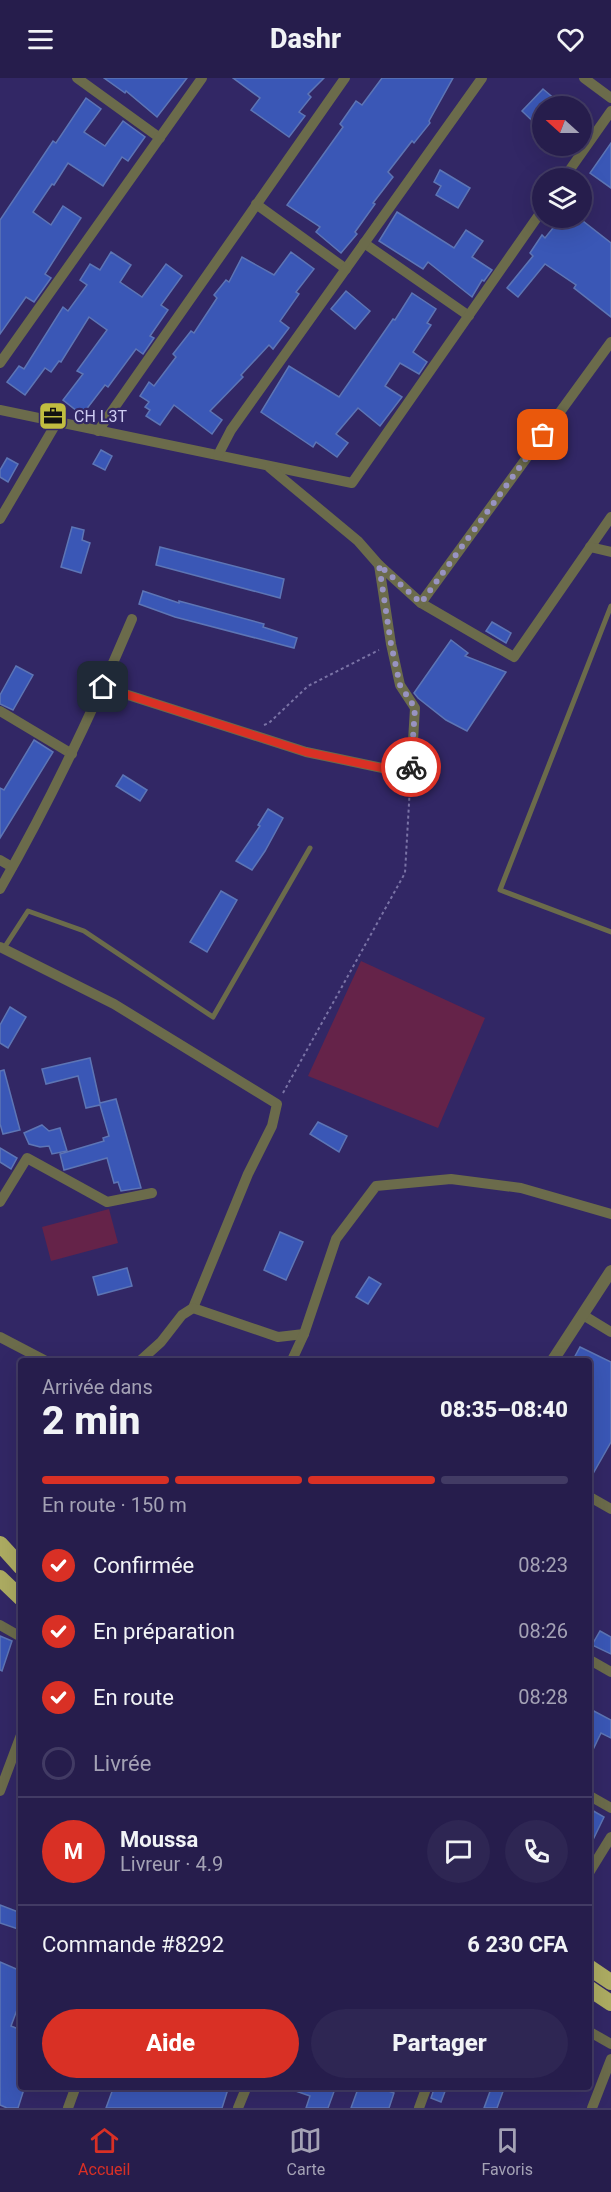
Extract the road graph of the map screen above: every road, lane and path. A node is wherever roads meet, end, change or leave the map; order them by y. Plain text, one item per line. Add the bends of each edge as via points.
1 (76, 78) edge
2 (202, 78) edge
3 (345, 78) edge
4 (482, 78) edge
5 (584, 78) edge
6 (611, 98) edge
7 (611, 111) edge
8 (160, 138) junction
9 (571, 168) edge
10 (256, 204) junction
11 (532, 225) edge
12 (364, 243) junction
13 (346, 269) junction
14 (469, 316) junction
15 (611, 342) edge
16 (0, 363) edge
17 (0, 410) edge
18 (57, 422) junction
19 (98, 430) junction
20 (218, 455) junction
21 (268, 465) junction
22 (611, 517) edge
23 (0, 519) edge
24 (590, 547) junction
25 (611, 552) edge
26 (379, 565) junction
27 (421, 603) junction
28 (611, 606) edge
29 (132, 619) dead end
30 (391, 644) junction
31 (103, 687) junction
32 (0, 711) edge
33 (245, 733) junction
34 (72, 754) junction
35 (411, 774) junction
36 (310, 848) dead end
37 (0, 860) edge
38 (12, 867) junction
39 (0, 889) edge
40 (611, 932) edge
41 (2, 947) edge
42 (277, 1104) junction
43 (152, 1193) dead end
44 (0, 1202) edge
45 (611, 1214) edge
46 (611, 1271) edge
47 (193, 1308) junction
48 (583, 1315) junction
49 (611, 1332) edge
50 (304, 1334) junction
51 (0, 1337) edge
52 (40, 1358) edge
53 (143, 1358) edge
54 (293, 1358) edge
55 (554, 1358) edge
56 (592, 1498) edge
57 (611, 1509) edge
58 (0, 1544) edge
59 (18, 1564) edge
60 (0, 1578) edge
61 (18, 1595) edge
62 (0, 1625) edge
63 (18, 1635) edge
64 (592, 1661) edge
65 (611, 1672) edge
66 (18, 1743) edge
67 (0, 1791) edge
68 (592, 1797) edge
69 (611, 1808) edge
70 (611, 1837) edge
71 (592, 1868) edge
72 (592, 1969) edge
73 (611, 1982) edge
74 (592, 1990) edge
75 (611, 2004) edge
76 (592, 2033) edge
77 (611, 2044) edge
78 (611, 2059) edge
79 (75, 2090) edge
80 (245, 2090) edge
81 (426, 2090) edge
82 (68, 2108) edge
83 (238, 2108) edge
84 (419, 2108) edge
85 (592, 2108) edge

1 - 8 street
2 - 8 street
3 - 10 street
4 - 12 street
5 - 6 street
7 - 9 street
8 - 16 street
10 - 13 street
10 - 19 street
11 - 14 street
12 - 13 street
12 - 14 street
13 - 20 street via 231,430
14 - 21 street via 352,483
15 - 27 street
17 - 18 street
18 - 19 street
18 - 23 street
19 - 20 street
20 - 21 street
21 - 26 street via 358,541
22 - 24 street
24 - 25 street
24 - 27 street via 514,657
26 - 27 street
26 - 30 street
28 - 40 lane via 500,890
29 - 31 street
30 - 33 path via 308,686 269,723
30 - 35 street via 400,685 415,708
31 - 33 street
31 - 34 street
32 - 34 street
33 - 35 street via 306,752
34 - 38 street
35 - 42 path via 405,873
36 - 41 lane via 213,1017 84,931 28,911
37 - 38 street
38 - 39 street
41 - 42 street via 114,1004
42 - 47 street via 272,1126
43 - 44 street via 107,1202 27,1158
45 - 50 street via 521,1188 451,1179 376,1186 336,1239
46 - 48 street
47 - 50 street via 278,1336
47 - 53 street
48 - 49 street
48 - 55 street
50 - 54 street
51 - 52 street
56 - 57 street
58 - 59 highway
60 - 61 highway
62 - 63 street
64 - 65 street
66 - 67 street
68 - 69 street
70 - 71 street
72 - 73 highway
74 - 75 highway
76 - 77 street
78 - 85 street
79 - 82 street
80 - 83 street
81 - 84 street

